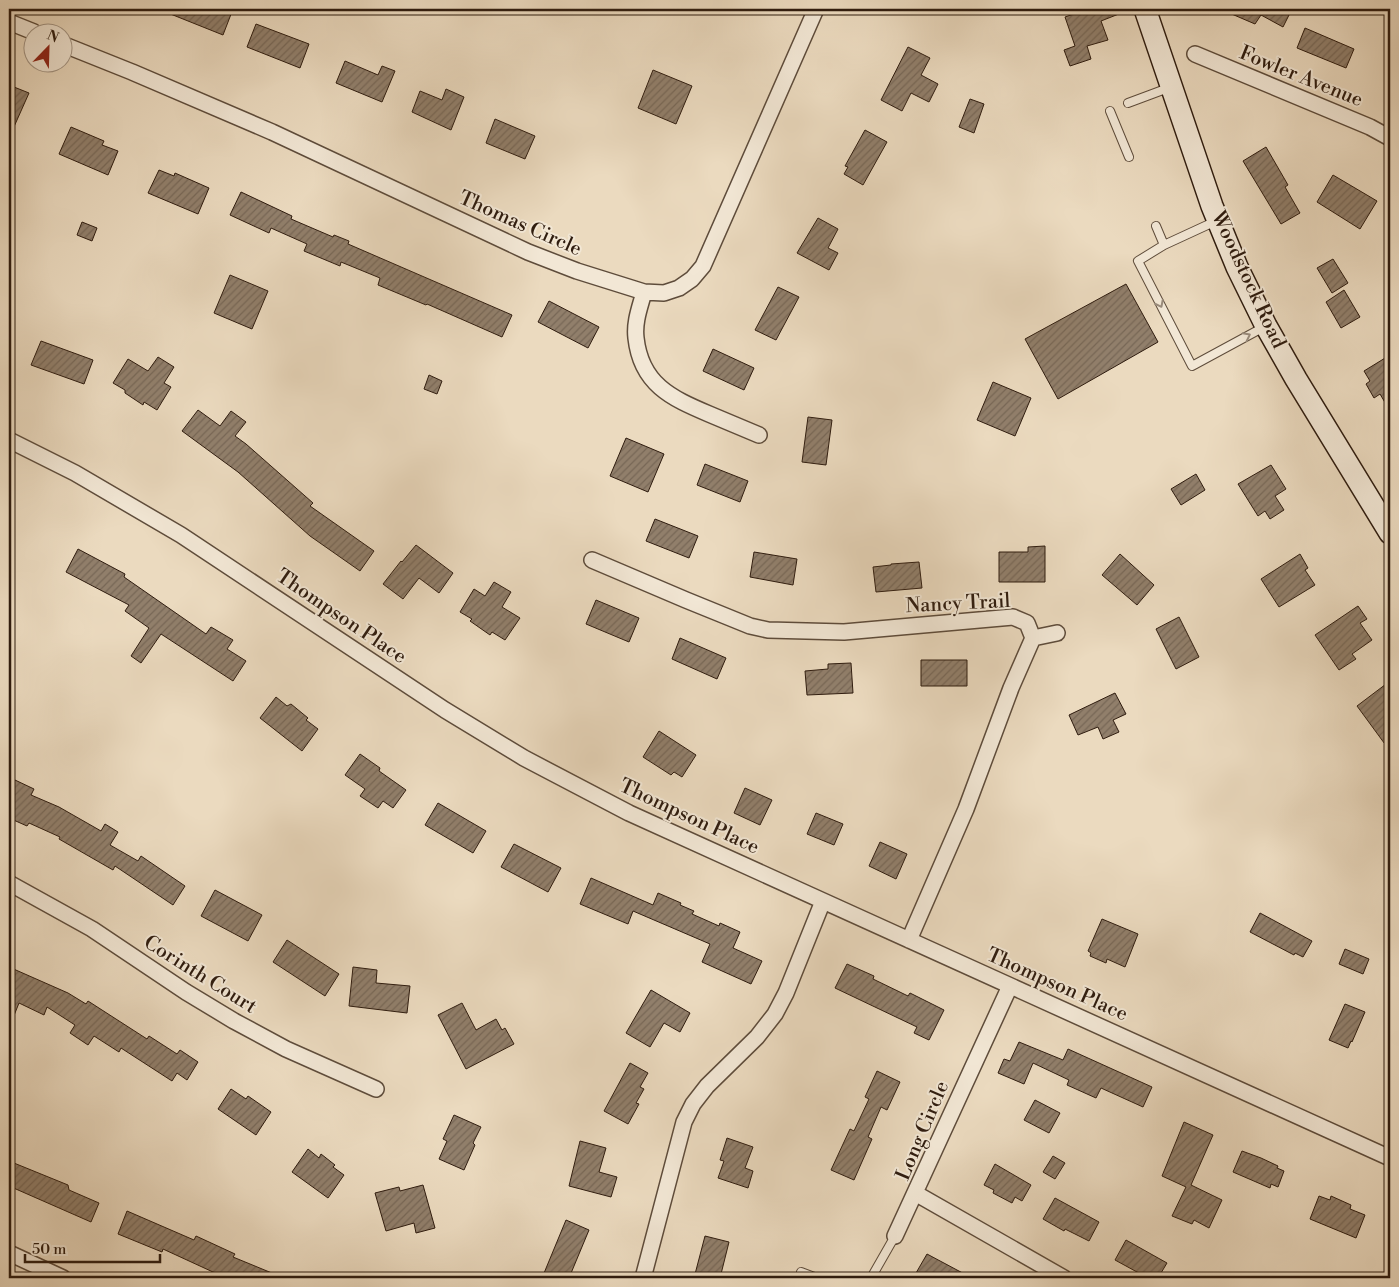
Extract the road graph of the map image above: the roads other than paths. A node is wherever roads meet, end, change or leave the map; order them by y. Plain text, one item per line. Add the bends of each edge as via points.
1 (816, 9) edge
2 (1145, 9) edge
3 (9, 22) edge
4 (22, 27) edge
5 (72, 48) edge
6 (1195, 54) dead end
7 (1171, 87) junction
8 (1128, 104) dead end
9 (1110, 112) dead end
10 (1390, 138) edge
11 (1129, 157) dead end
12 (1218, 220) junction
13 (1156, 226) dead end
14 (1164, 245) junction
15 (644, 292) junction
16 (1266, 326) junction
17 (759, 435) dead end
18 (9, 440) edge
19 (1390, 533) edge
20 (592, 560) dead end
21 (1057, 634) dead end
22 (1033, 638) junction
23 (9, 883) edge
24 (823, 901) junction
25 (909, 940) junction
26 (1010, 986) junction
27 (376, 1090) dead end
28 (1390, 1158) edge
29 (915, 1193) junction
30 (895, 1236) joint
31 (9, 1253) edge
32 (801, 1272) dead end
33 (63, 1278) edge
34 (643, 1278) edge
35 (817, 1278) edge
36 (871, 1278) edge
37 (1064, 1278) edge

1 - 15 street, Thomas Circle via 703,266 680,288 664,293
2 - 7 street, Woodstock Road
3 - 4 street
5 - 15 street, Thomas Circle via 272,132 528,252
6 - 10 street, Fowler Avenue
7 - 8 lane
7 - 12 street, Woodstock Road
9 - 11 lane
12 - 14 lane
12 - 16 street, Woodstock Road
13 - 14 lane
14 -> 16 lane via 1138,261 1192,366
15 - 17 street via 637,316 636,336 640,358 652,380 680,401
16 - 19 street, Woodstock Road
18 - 24 street, Thompson Place via 75,473 181,535 445,710 524,758 629,813
20 - 22 street, Nancy Trail via 750,626 768,630 844,632 1012,617 1027,623
21 - 22 street
22 - 25 street via 966,809
23 - 27 street, Corinth Court via 92,929 234,1021
24 - 25 street, Thompson Place
24 - 34 street via 775,1014 757,1037 707,1086 684,1122
25 - 26 street, Thompson Place
26 - 28 street, Thompson Place
26 - 29 street, Long Circle
29 - 30 street
29 - 37 street, Long Circle
30 - 36 lane
31 - 33 street
32 - 35 lane

